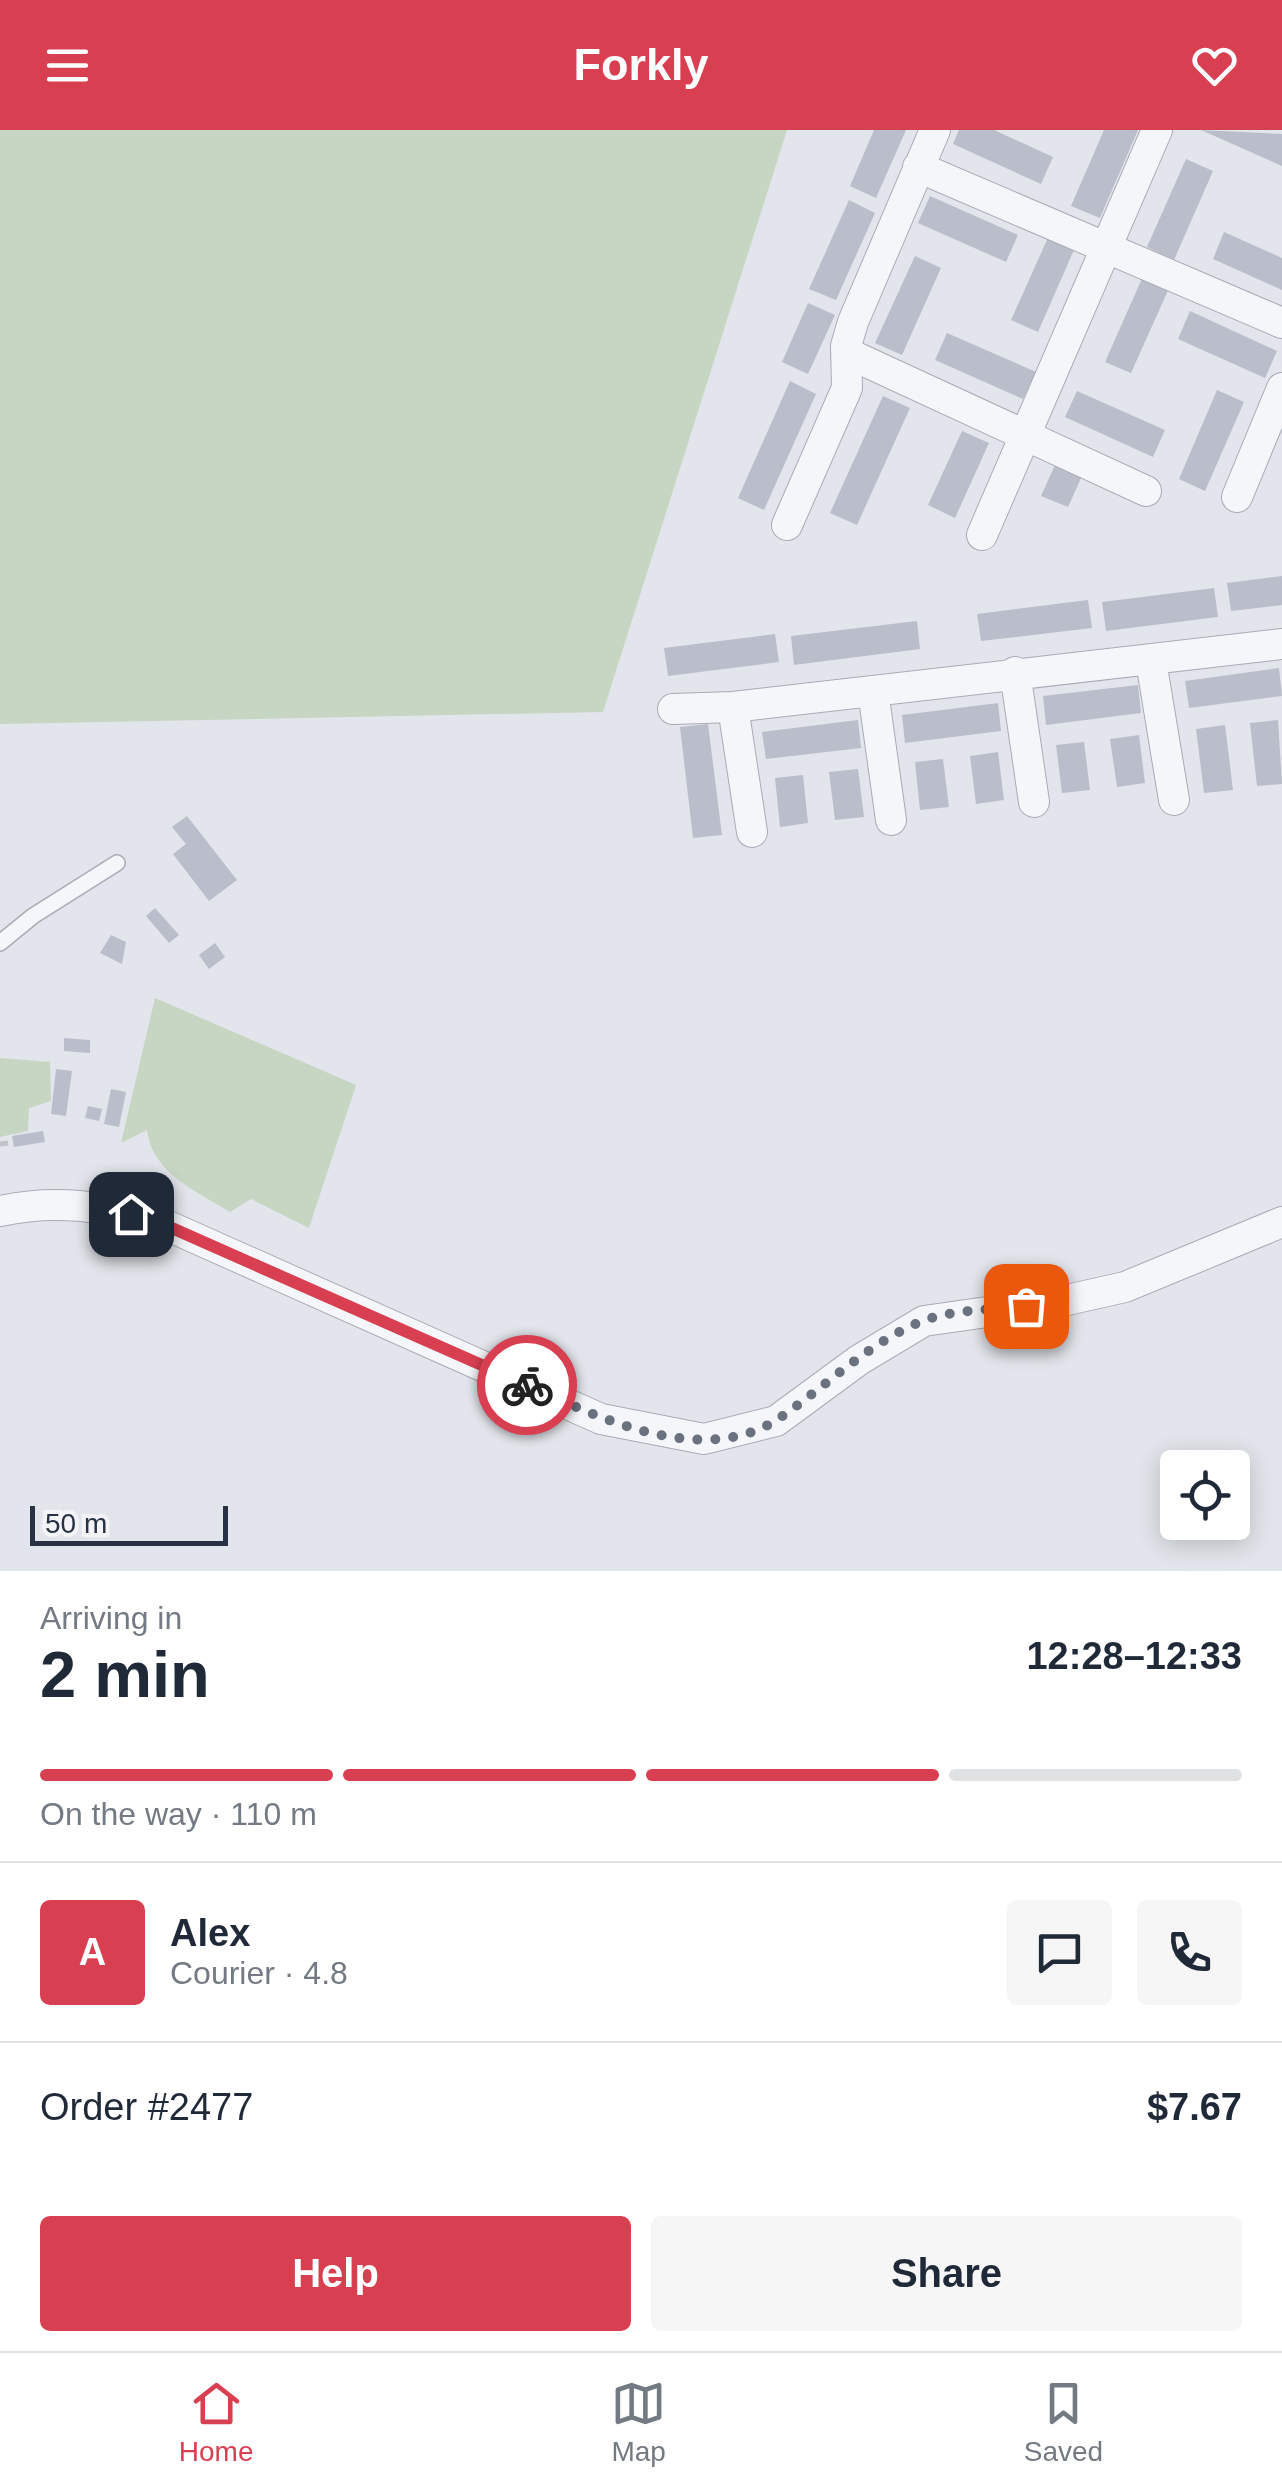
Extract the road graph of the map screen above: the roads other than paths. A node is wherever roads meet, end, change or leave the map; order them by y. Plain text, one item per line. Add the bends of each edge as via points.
1 (935, 130) edge
2 (1157, 130) edge
3 (918, 168) junction
4 (1108, 252) junction
5 (1282, 323) edge
6 (847, 353) junction
7 (1282, 388) edge
8 (1028, 436) junction
9 (1146, 491) dead end
10 (1237, 496) dead end
11 (787, 525) dead end
12 (982, 535) dead end
13 (1282, 644) edge
14 (1151, 661) junction
15 (1015, 672) junction
16 (872, 690) junction
17 (733, 707) junction
18 (673, 709) dead end
19 (1174, 800) dead end
20 (1034, 802) dead end
21 (891, 820) dead end
22 (752, 832) dead end
23 (117, 863) dead end
24 (0, 943) edge
25 (0, 1211) edge
26 (1282, 1222) edge

1 - 3 street
2 - 4 street
3 - 4 street
3 - 6 street via 852,322
4 - 5 street
4 - 8 street
6 - 8 street
6 - 11 street via 847,388
7 - 10 street
8 - 9 street
8 - 12 street
13 - 14 street
14 - 15 street
14 - 19 street
15 - 16 street
15 - 20 street
16 - 17 street
16 - 21 street
17 - 18 street
17 - 22 street
23 - 24 lane
25 - 26 street via 71,1204 156,1221 601,1420 704,1439 776,1421 924,1320 1125,1287

